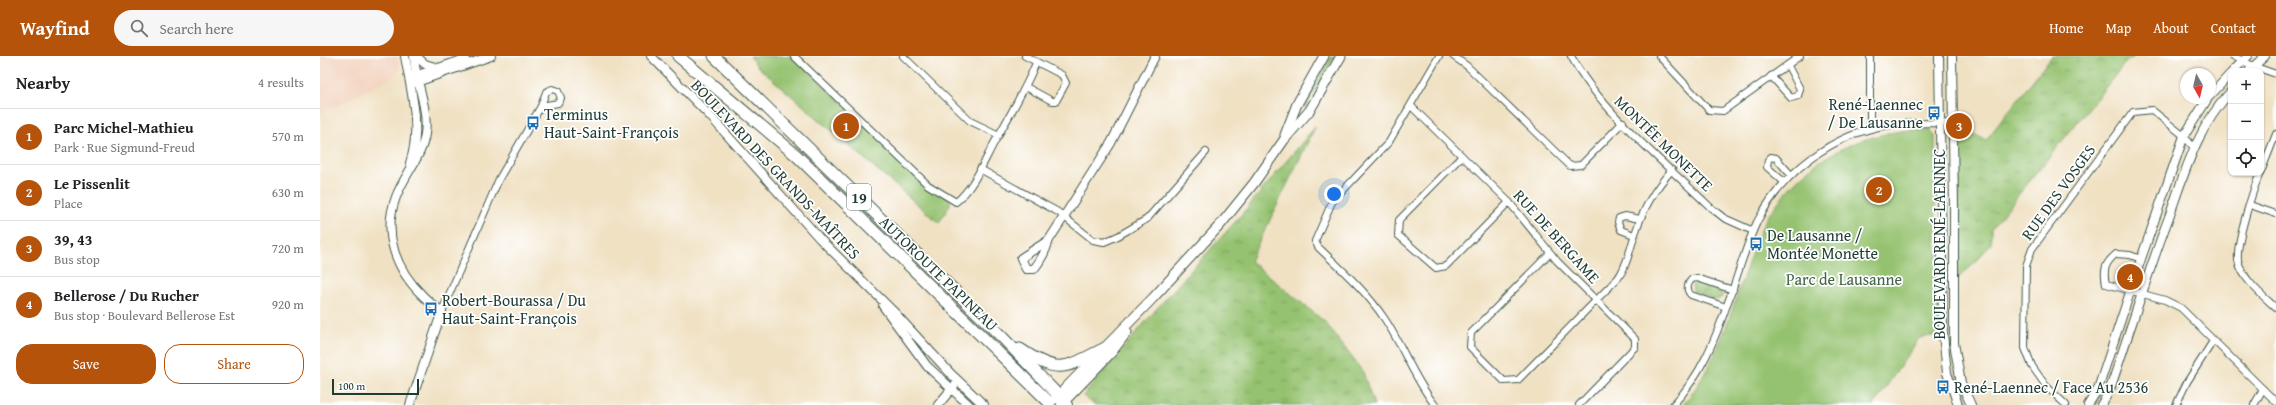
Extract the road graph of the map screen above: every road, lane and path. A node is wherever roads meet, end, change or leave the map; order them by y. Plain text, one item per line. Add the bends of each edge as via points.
1 (405, 56) edge
2 (415, 56) edge
3 (474, 56) edge
4 (491, 56) edge
5 (649, 56) edge
6 (678, 56) edge
7 (714, 56) edge
8 (794, 56) edge
9 (903, 56) edge
10 (1025, 56) edge
11 (1155, 56) edge
12 (1324, 56) edge
13 (1341, 56) edge
14 (1439, 56) edge
15 (1453, 56) edge
16 (1572, 56) edge
17 (1659, 56) edge
18 (1800, 56) edge
19 (1870, 56) edge
20 (1939, 56) edge
21 (1951, 56) edge
22 (2233, 56) edge
23 (2265, 56) edge
24 (2245, 58) edge
25 (1036, 63) junction
26 (1788, 66) junction
27 (439, 68) junction
28 (2236, 68) edge
29 (2250, 68) edge
30 (2252, 68) edge
31 (2264, 72) edge
32 (2276, 74) edge
33 (1772, 76) junction
34 (2228, 76) edge
35 (413, 80) junction
36 (1026, 88) junction
37 (2216, 89) edge
38 (2228, 94) edge
39 (2205, 104) edge
40 (541, 106) dead end
41 (1411, 106) junction
42 (1623, 122) junction
43 (1940, 124) junction
44 (1952, 124) junction
45 (1870, 129) junction
46 (2276, 134) edge
47 (999, 135) junction
48 (2184, 136) junction
49 (1284, 140) junction
50 (2194, 148) junction
51 (1206, 152) dead end
52 (1462, 156) junction
53 (2264, 164) edge
54 (980, 169) junction
55 (1672, 170) junction
56 (1791, 175) junction
57 (2260, 176) edge
58 (1784, 182) junction
59 (1509, 202) junction
60 (2250, 205) junction
61 (2276, 214) edge
62 (1064, 217) junction
63 (1640, 219) junction
64 (1753, 231) junction
65 (1634, 235) junction
66 (1049, 240) dead end
67 (1550, 253) junction
68 (2140, 259) junction
69 (870, 289) junction
70 (1733, 290) junction
71 (2130, 290) junction
72 (2142, 294) junction
73 (1153, 298) junction
74 (1597, 300) junction
75 (1726, 307) junction
76 (2276, 308) edge
77 (442, 311) junction
78 (1003, 338) junction
79 (2213, 341) junction
80 (1105, 348) junction
81 (959, 381) junction
82 (952, 389) junction
83 (2263, 389) junction
84 (2276, 402) edge
85 (1058, 403) edge
86 (410, 405) edge
87 (938, 405) edge
88 (969, 405) edge
89 (984, 405) edge
90 (1435, 405) edge
91 (1579, 405) edge
92 (1673, 405) edge
93 (1958, 405) edge
94 (1971, 405) edge
95 (2066, 405) edge
96 (2088, 405) edge
97 (2101, 405) edge
98 (2176, 405) edge
99 (2254, 405) edge

1 - 35 street
2 - 27 street via 425,64
2 - 35 street
3 - 27 street
4 - 35 street
5 - 69 street, BOULEVARD DES GRANDS-MAÎTRES via 710,117 816,234
6 - 85 highway, AUTOROUTE PAPINEAU / 19 via 796,156
7 - 78 highway, AUTOROUTE PAPINEAU / 19
8 - 54 street via 928,185 950,199 956,202 964,196
9 - 47 street via 970,120
10 - 25 street
11 - 62 street via 1111,143
12 - 49 main road via 1297,104
13 - 49 main road via 1310,110
14 - 41 street
15 - 42 street via 1467,66 1570,166 1581,165
16 - 42 street, MONTÉE MONETTE via 1590,86
17 - 33 street via 1709,110 1715,112 1723,111
18 - 26 street
19 - 45 street
20 - 21 street
20 - 43 street, BOULEVARD RENÉ-LAENNEC
21 - 44 street, BOULEVARD RENÉ-LAENNEC
22 - 24 street
23 - 30 street
24 - 28 street
24 - 29 street
25 - 36 street
25 - 36 street via 1066,79 1061,97 1052,101
26 - 33 street
26 - 33 street via 1800,89 1798,96 1791,98
27 - 35 street
31 - 32 street
34 - 37 street
35 - 77 street via 426,118 426,134 392,211 390,232 393,248 408,280
36 - 47 street
38 - 50 street via 2216,108
39 - 48 street
40 - 77 street via 499,179
41 - 52 street, RUE DE BERGAME
41 - 90 street via 1390,142 1332,202 1315,241 1379,311 1398,340 1417,379
42 - 55 street, MONTÉE MONETTE
43 - 44 street
43 - 45 street via 1900,124
43 - 93 street, BOULEVARD RENÉ-LAENNEC via 1942,334 1947,373
44 - 94 street, BOULEVARD RENÉ-LAENNEC via 1954,343 1961,383
45 - 56 street via 1822,150
46 - 53 street
47 - 54 street
48 - 50 street, RUE DES VOSGES
48 - 68 street
48 - 95 street, RUE DES VOSGES via 2152,110 2133,112 2032,249 2026,266 2025,348 2032,366 2046,386
49 - 73 main road via 1221,224
50 - 72 street
51 - 62 street via 1146,219 1118,236 1104,242 1093,240
52 - 59 street, RUE DE BERGAME
52 - 59 street via 1399,220 1398,235 1436,268 1446,266
54 - 62 street
55 - 63 street via 1654,191
55 - 64 street, MONTÉE MONETTE via 1717,213
56 - 58 street
56 - 58 street via 1776,158 1771,157 1767,167
57 - 60 street
58 - 64 street
59 - 67 street, RUE DE BERGAME
60 - 61 street
60 - 76 street via 2238,259 2242,270 2258,291
62 - 66 street
63 - 65 street
63 - 65 street via 1625,216 1619,218 1619,228
64 - 70 street
65 - 74 street via 1622,273
67 - 74 street, RUE DE BERGAME
67 - 74 street via 1471,333 1470,347 1504,381 1518,380
68 - 71 street
68 - 71 street via 2116,254 2107,262 2104,273 2106,284
69 - 81 street, BOULEVARD DES GRANDS-MAÎTRES
69 - 82 street, BOULEVARD DES GRANDS-MAÎTRES via 927,366
70 - 75 street
70 - 75 street via 1697,278 1692,279 1688,286 1688,292 1692,295
71 - 72 street
71 - 96 street via 2098,389
72 - 79 street via 2165,300 2181,308
72 - 97 street via 2109,392
73 - 80 main road
73 - 85 main road via 1111,353
74 - 91 street, RUE DE BERGAME via 1633,336 1636,344
75 - 92 street via 1705,361 1691,384
77 - 86 street
78 - 80 highway via 1039,362 1056,367 1072,365
78 - 85 highway, AUTOROUTE PAPINEAU / 19
79 - 83 street
79 - 98 street
80 - 85 main road
81 - 82 street
81 - 89 street, BOULEVARD DES GRANDS-MAÎTRES
82 - 87 street
82 - 88 street, BOULEVARD DES GRANDS-MAÎTRES
83 - 84 street
83 - 99 street

